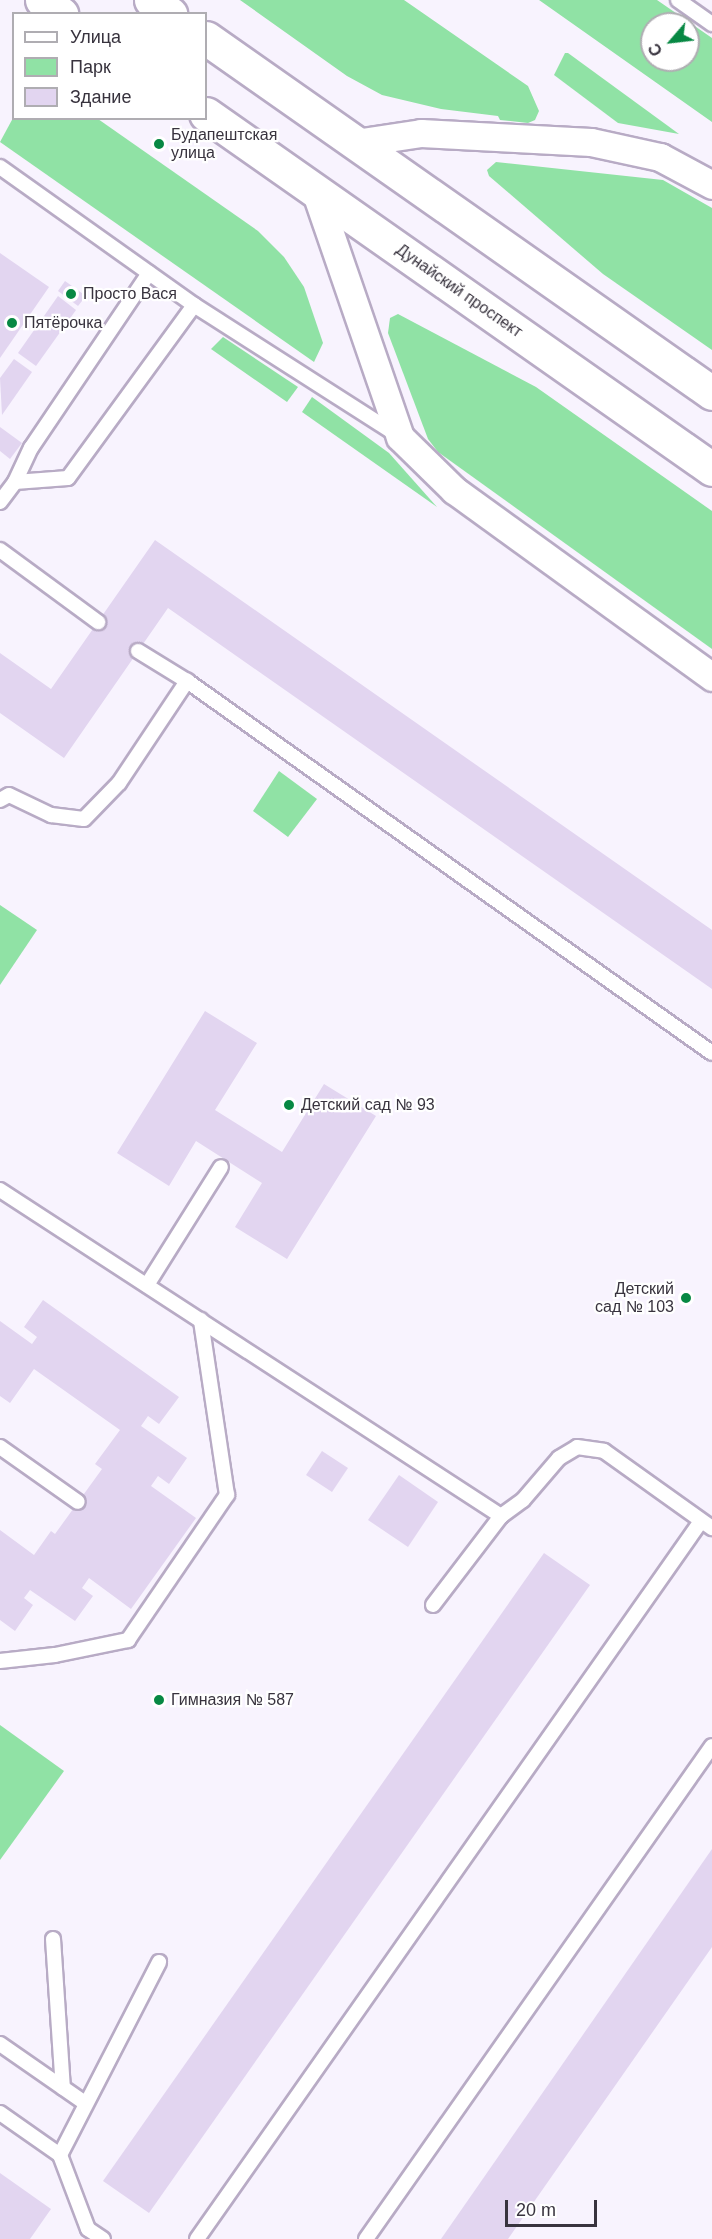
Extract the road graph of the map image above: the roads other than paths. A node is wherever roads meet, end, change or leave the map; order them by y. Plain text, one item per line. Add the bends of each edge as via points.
1 (42, 0) edge
2 (151, 0) edge
3 (678, 0) edge
4 (58, 12) edge
5 (167, 12) edge
6 (712, 24) edge
7 (207, 39) edge
8 (207, 115) edge
9 (355, 143) junction
10 (0, 167) edge
11 (712, 184) edge
12 (315, 190) junction
13 (149, 273) junction
14 (194, 305) junction
15 (712, 393) edge
16 (400, 437) junction
17 (712, 469) edge
18 (15, 482) junction
19 (0, 502) edge
20 (0, 549) edge
21 (98, 622) dead end
22 (138, 651) dead end
23 (712, 676) edge
24 (187, 681) junction
25 (0, 800) edge
26 (712, 1053) edge
27 (221, 1167) dead end
28 (0, 1190) edge
29 (147, 1285) junction
30 (201, 1320) junction
31 (0, 1447) edge
32 (78, 1502) dead end
33 (501, 1516) junction
34 (707, 1524) edge
35 (433, 1605) dead end
36 (0, 1661) edge
37 (712, 1746) edge
38 (53, 1939) dead end
39 (159, 1962) dead end
40 (0, 2044) edge
41 (63, 2088) junction
42 (85, 2103) junction
43 (0, 2113) edge
44 (60, 2155) junction
45 (84, 2234) edge
46 (103, 2239) edge
47 (197, 2239) edge
48 (366, 2239) edge

1 - 4 main road
2 - 5 main road
3 - 6 lane
7 - 9 main road
8 - 12 main road, Дунайский проспект
9 - 11 street via 421,133 591,142 660,157
9 - 15 main road
10 - 13 lane
12 - 16 street
12 - 17 main road, Дунайский проспект
13 - 14 lane
13 - 18 lane via 31,448
14 - 16 lane
14 - 18 lane via 68,478
16 - 23 street via 454,490
18 - 19 lane
20 - 21 lane
22 - 24 lane
24 - 25 lane via 119,783 84,819 51,815 9,795
24 - 26 lane
27 - 29 lane
28 - 29 lane
29 - 30 lane
30 - 33 lane
30 - 36 lane via 227,1495 169,1568 128,1640
31 - 32 lane
33 - 34 lane via 523,1500 559,1458 576,1448 594,1447
33 - 35 lane
34 - 47 lane
37 - 48 lane
38 - 41 lane
39 - 42 lane
40 - 41 lane
41 - 42 lane
42 - 44 lane
43 - 44 lane
44 - 45 lane
45 - 46 lane

